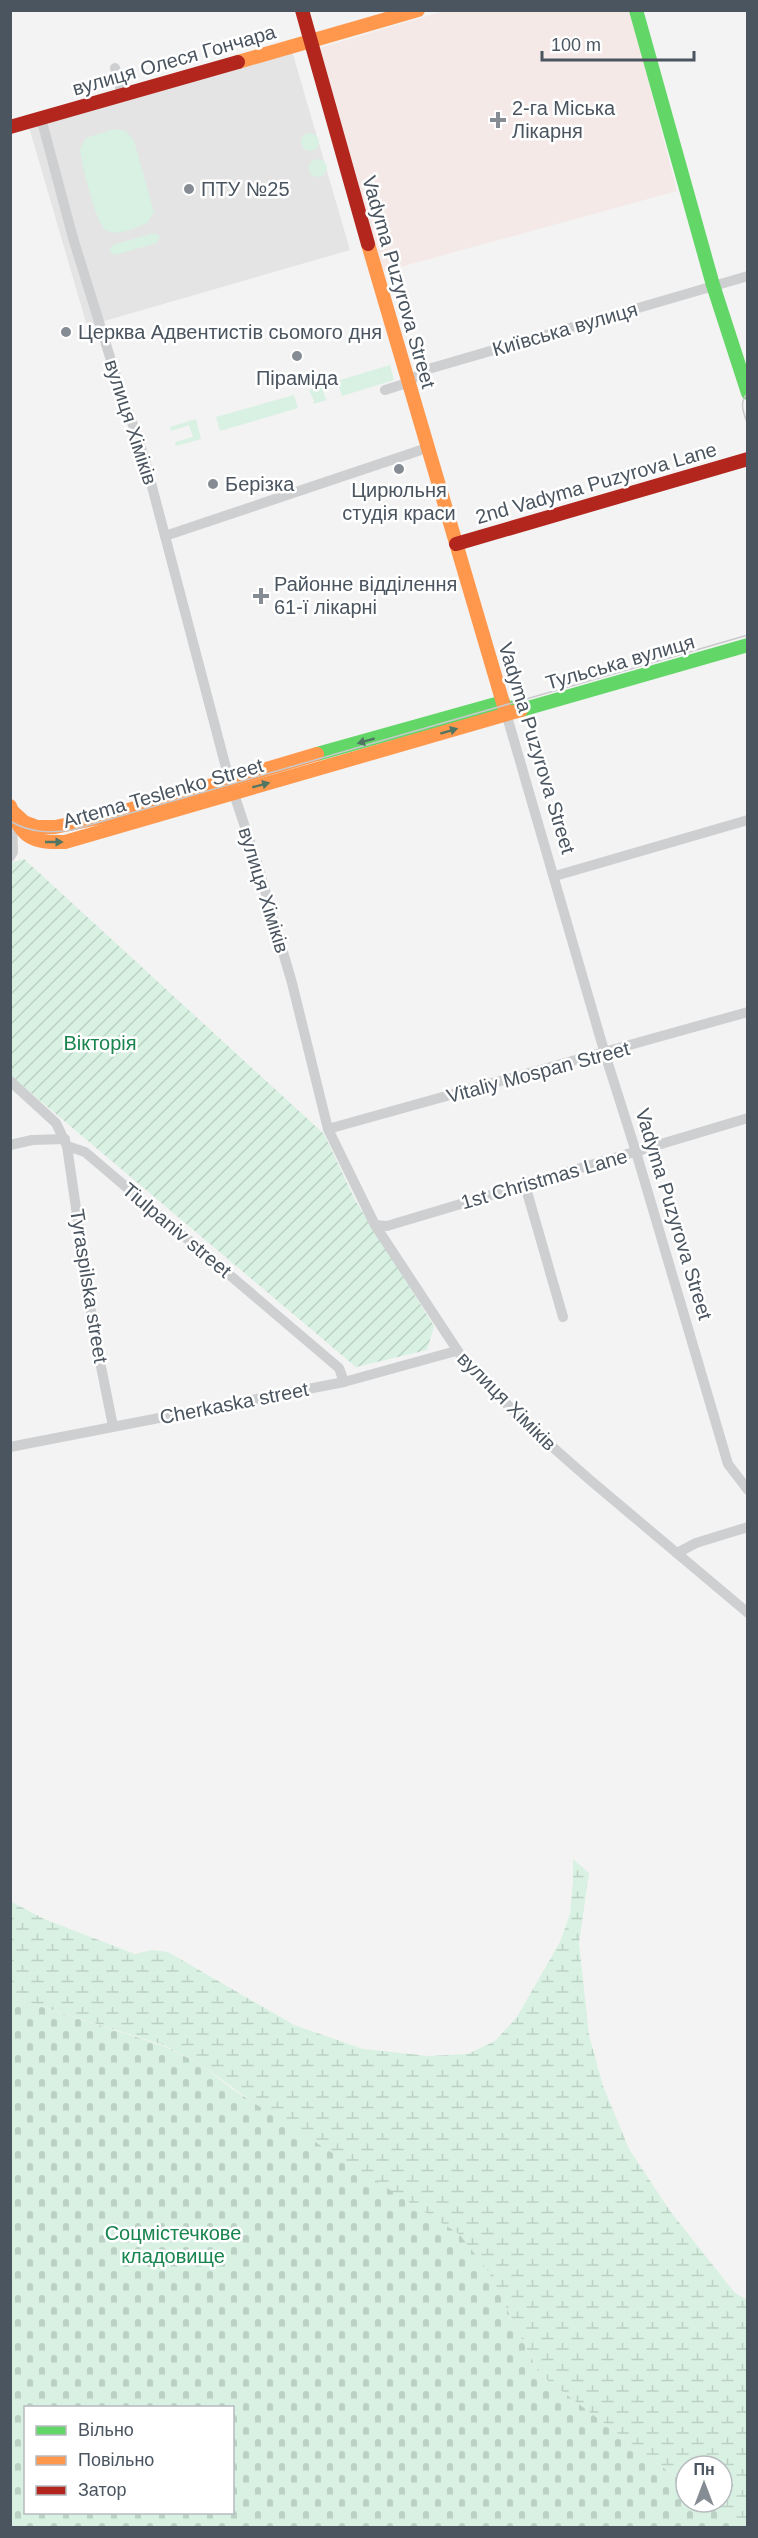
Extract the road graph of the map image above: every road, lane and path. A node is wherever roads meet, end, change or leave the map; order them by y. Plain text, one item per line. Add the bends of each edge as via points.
1 (302, 10) edge
2 (418, 10) edge
3 (636, 10) edge
4 (312, 41) junction
5 (115, 68) dead end
6 (122, 95) junction
7 (41, 118) junction
8 (10, 127) edge
9 (747, 276) edge
10 (713, 285) junction
11 (407, 383) junction
12 (385, 390) dead end
13 (747, 393) edge
14 (427, 448) junction
15 (747, 459) edge
16 (165, 536) junction
17 (456, 544) junction
18 (747, 645) edge
19 (505, 707) junction
20 (232, 786) junction
21 (11, 808) edge
22 (747, 820) edge
23 (10, 857) edge
24 (555, 876) junction
25 (747, 1012) edge
26 (605, 1054) junction
27 (10, 1081) edge
28 (747, 1120) edge
29 (328, 1130) junction
30 (66, 1142) junction
31 (10, 1145) edge
32 (636, 1152) junction
33 (525, 1185) junction
34 (375, 1225) junction
35 (563, 1317) dead end
36 (456, 1351) junction
37 (344, 1382) junction
38 (114, 1426) junction
39 (10, 1447) edge
40 (747, 1490) edge
41 (747, 1527) edge
42 (677, 1552) junction
43 (747, 1613) edge

1 - 4 street, Vadyma Puzyrova Street
2 - 4 street, вулиця Олеся Гончара
3 - 10 street
4 - 6 street, вулиця Олеся Гончара
4 - 11 street, Vadyma Puzyrova Street
5 - 6 street
6 - 7 street, вулиця Олеся Гончара
7 - 8 street, вулиця Олеся Гончара
7 - 16 street, вулиця Хіміків via 67,217 145,460
9 - 10 street, Київська вулиця
10 - 11 street, Київська вулиця via 425,370
10 - 13 street
11 - 12 street, Київська вулиця
11 - 14 street, Vadyma Puzyrova Street
14 - 16 street
14 - 17 street, Vadyma Puzyrova Street
15 - 17 street, 2nd Vadyma Puzyrova Lane
16 - 20 street, вулиця Хіміків
17 - 19 street, Vadyma Puzyrova Street
18 - 19 street, Тульська вулиця via 521,710
19 - 20 street, Artema Teslenko Street
19 - 24 street, Vadyma Puzyrova Street
20 - 21 street, Artema Teslenko Street via 55,827 24,822
20 - 29 street, вулиця Хіміків via 289,972
21 - 23 street
22 - 24 street
24 - 26 street, Vadyma Puzyrova Street
25 - 26 street, Vitaliy Mospan Street
26 - 29 street, Vitaliy Mospan Street
26 - 32 street, Vadyma Puzyrova Street
27 - 30 street, Tiulpaniv street via 46,1112
28 - 32 street, 1st Christmas Lane
29 - 34 street, вулиця Хіміків
30 - 31 street via 32,1140
30 - 37 street, Tiulpaniv street via 84,1152 317,1348 339,1368
30 - 38 street, Tyraspilska street via 94,1332
32 - 33 street, 1st Christmas Lane
32 - 40 street, Vadyma Puzyrova Street via 728,1464
33 - 34 street, 1st Christmas Lane via 387,1226
33 - 35 street
34 - 36 street, вулиця Хіміків
36 - 37 street, Cherkaska street
36 - 42 street, вулиця Хіміків via 532,1429
37 - 38 street, Cherkaska street
38 - 39 street, Cherkaska street
41 - 42 street
42 - 43 street, вулиця Хіміків

